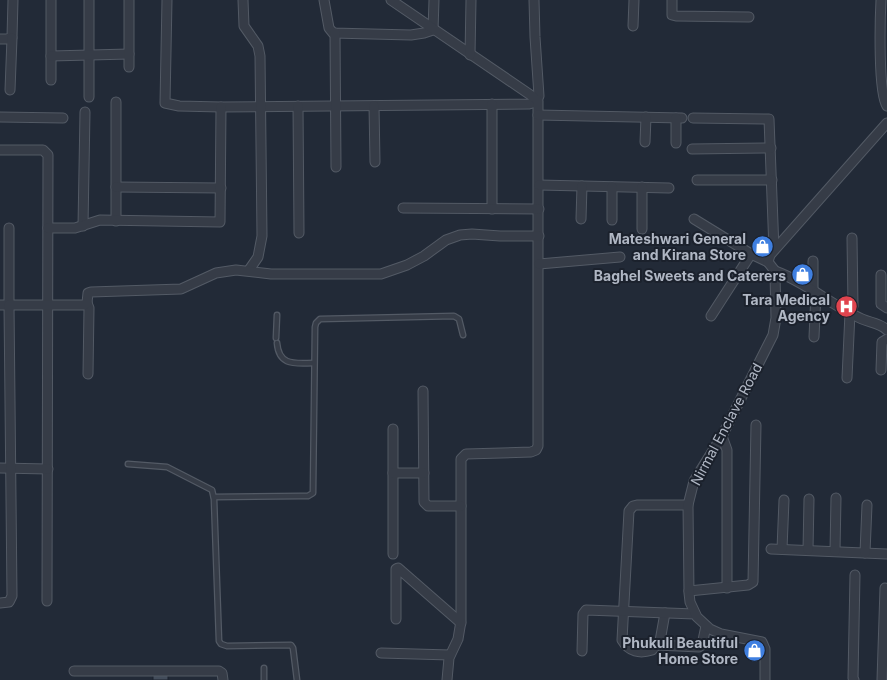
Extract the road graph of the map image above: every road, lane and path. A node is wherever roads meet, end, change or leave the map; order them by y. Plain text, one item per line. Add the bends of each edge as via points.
1 (13, 0) edge
2 (51, 0) edge
3 (89, 0) edge
4 (130, 0) edge
5 (167, 0) edge
6 (243, 0) edge
7 (324, 0) edge
8 (434, 0) edge
9 (471, 0) edge
10 (534, 0) edge
11 (634, 0) edge
12 (672, 0) edge
13 (881, 0) edge
14 (393, 1) edge
15 (749, 17) dead end
16 (633, 26) dead end
17 (433, 30) junction
18 (335, 33) junction
19 (12, 38) junction
20 (0, 39) edge
21 (129, 54) junction
22 (89, 55) junction
23 (470, 55) junction
24 (51, 56) junction
25 (129, 67) dead end
26 (51, 80) dead end
27 (10, 90) dead end
28 (89, 97) dead end
29 (538, 101) junction
30 (116, 102) dead end
31 (492, 104) junction
32 (298, 106) junction
33 (336, 106) junction
34 (374, 106) junction
35 (887, 106) edge
36 (221, 107) junction
37 (260, 107) junction
38 (85, 112) dead end
39 (538, 115) junction
40 (0, 117) edge
41 (646, 117) junction
42 (64, 118) dead end
43 (693, 118) dead end
44 (887, 123) edge
45 (645, 142) dead end
46 (676, 143) dead end
47 (771, 148) junction
48 (692, 149) dead end
49 (0, 150) edge
50 (374, 162) dead end
51 (336, 167) dead end
52 (697, 180) dead end
53 (772, 180) junction
54 (539, 185) junction
55 (582, 186) junction
56 (116, 187) junction
57 (612, 187) junction
58 (642, 187) junction
59 (221, 188) junction
60 (669, 188) dead end
61 (403, 208) dead end
62 (492, 209) junction
63 (539, 210) junction
64 (581, 219) dead end
65 (694, 219) dead end
66 (612, 220) dead end
67 (116, 221) junction
68 (83, 226) junction
69 (9, 228) dead end
70 (48, 228) junction
71 (642, 230) dead end
72 (298, 233) dead end
73 (539, 236) junction
74 (852, 238) dead end
75 (774, 250) junction
76 (751, 254) junction
77 (620, 257) dead end
78 (813, 261) dead end
79 (768, 262) junction
80 (539, 264) junction
81 (248, 270) junction
82 (775, 271) junction
83 (882, 275) dead end
84 (815, 292) junction
85 (87, 303) junction
86 (4, 305) edge
87 (48, 305) junction
88 (887, 308) edge
89 (850, 313) junction
90 (277, 315) dead end
91 (711, 316) dead end
92 (887, 330) edge
93 (463, 335) dead end
94 (814, 337) dead end
95 (887, 339) edge
96 (314, 363) junction
97 (882, 370) dead end
98 (88, 374) dead end
99 (848, 378) dead end
100 (423, 391) dead end
101 (756, 425) dead end
102 (393, 429) dead end
103 (722, 436) junction
104 (128, 464) dead end
105 (5, 468) edge
106 (48, 469) junction
107 (393, 473) junction
108 (424, 473) junction
109 (214, 497) junction
110 (836, 498) dead end
111 (809, 499) dead end
112 (784, 500) dead end
113 (688, 505) junction
114 (867, 505) dead end
115 (461, 506) junction
116 (771, 549) dead end
117 (782, 549) junction
118 (808, 550) junction
119 (835, 551) junction
120 (865, 553) junction
121 (393, 554) dead end
122 (887, 554) edge
123 (855, 575) dead end
124 (727, 588) junction
125 (885, 588) dead end
126 (689, 591) junction
127 (47, 601) dead end
128 (0, 603) edge
129 (623, 611) junction
130 (665, 613) junction
131 (695, 614) junction
132 (396, 619) dead end
133 (461, 623) junction
134 (706, 626) junction
135 (657, 645) junction
136 (582, 651) dead end
137 (381, 653) dead end
138 (450, 655) junction
139 (264, 668) dead end
140 (74, 671) dead end
141 (142, 676) edge
142 (223, 680) edge
143 (264, 680) edge
144 (297, 680) edge
145 (447, 680) edge
146 (765, 680) edge
147 (854, 680) edge
148 (882, 680) edge

1 - 19 street
2 - 24 street
3 - 22 street
4 - 21 street
5 - 36 street via 165,103
6 - 37 street via 244,26 260,51
7 - 18 street via 329,28
8 - 17 street
9 - 23 street
10 - 29 street
11 - 16 street
12 - 15 street via 672,14 676,16
13 - 35 street via 880,48
14 - 17 street
17 - 18 street via 411,35
17 - 23 street
18 - 33 street
19 - 20 street
19 - 27 street
21 - 22 street
21 - 25 street
22 - 24 street
22 - 28 street
23 - 29 street
24 - 26 street
29 - 31 street
29 - 39 street
30 - 56 street
31 - 34 street
31 - 62 street
32 - 33 street
32 - 37 street
32 - 72 street
33 - 34 street
33 - 51 street
34 - 50 street
36 - 37 street
36 - 59 street
37 - 81 street via 261,244 258,257
38 - 68 street
39 - 41 street
39 - 54 street
40 - 42 street
41 - 45 street
41 - 46 street via 679,118
43 - 47 street via 768,118
44 - 75 street
47 - 48 street
47 - 53 street
49 - 70 street via 42,150 47,153
52 - 53 street
53 - 75 street
54 - 55 street
54 - 63 street
55 - 57 street
55 - 64 street
56 - 59 street
56 - 67 street
57 - 58 street
57 - 66 street
58 - 60 street
58 - 71 street
59 - 67 street via 219,223
61 - 62 street
62 - 63 street
63 - 73 street
65 - 76 street
67 - 68 street via 100,220
68 - 70 street
69 - 86 street
70 - 87 street
73 - 80 street
73 - 81 street via 460,235 446,240 407,265 381,274 271,274
74 - 89 street via 853,306
75 - 79 street
76 - 79 street
76 - 91 street
77 - 80 street
78 - 84 street
79 - 82 street
80 - 115 street via 538,446 531,452 464,454 460,463
81 - 85 street via 222,271 181,289 92,292 88,293
82 - 84 street
82 - 103 street, Nirmal Enclave Road via 773,335
83 - 88 street via 881,304
84 - 89 street
84 - 94 street
85 - 87 street
85 - 98 street
86 - 87 street
86 - 105 street
87 - 106 street
89 - 92 street
89 - 99 street
90 - 96 lane via 278,354 291,362
93 - 96 lane via 459,319 454,316 320,319 316,323
95 - 97 street via 882,342
96 - 109 lane via 313,493 308,496
100 - 108 street
101 - 124 street via 754,579 751,585
102 - 107 street
103 - 113 street, Nirmal Enclave Road via 694,481
103 - 124 street via 728,450
104 - 109 lane via 167,467 208,487
105 - 106 street
105 - 128 street via 12,596 10,602
106 - 127 street
107 - 108 street
107 - 121 street
108 - 115 street via 426,505
109 - 144 lane via 219,641 227,646 291,645
110 - 119 street
111 - 118 street
112 - 117 street
113 - 126 street, Nirmal Enclave Road
113 - 129 street via 637,505 630,508
114 - 120 street
115 - 133 street
116 - 117 street
117 - 118 street
118 - 119 street
119 - 120 street
120 - 122 street
123 - 147 street
124 - 126 street
125 - 148 street
126 - 131 street, Nirmal Enclave Road
129 - 130 street
129 - 135 street via 622,640 626,646 637,652 652,650
129 - 136 street via 586,610
130 - 131 street
130 - 135 street
131 - 134 street, Nirmal Enclave Road
132 - 133 street via 398,568
133 - 138 street
134 - 135 street via 699,647
134 - 146 street, Nirmal Enclave Road via 721,634 762,642
137 - 138 street
138 - 145 street
139 - 143 lane
140 - 141 street
141 - 142 street via 219,671

